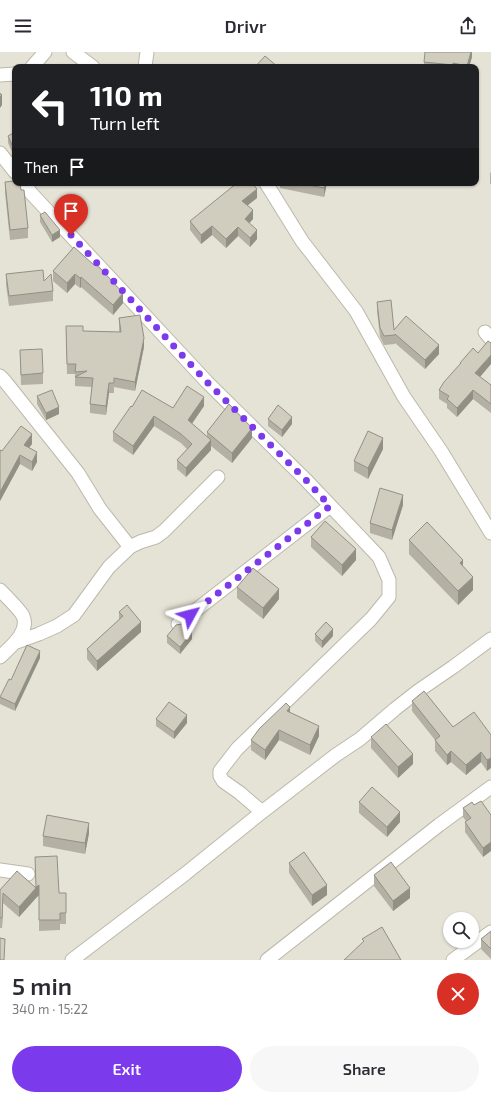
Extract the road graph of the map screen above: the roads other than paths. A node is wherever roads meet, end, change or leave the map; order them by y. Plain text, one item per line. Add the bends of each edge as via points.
1 (46, 52) edge
2 (73, 52) edge
3 (147, 52) edge
4 (35, 64) edge
5 (89, 64) edge
6 (145, 64) edge
7 (12, 74) edge
8 (0, 75) edge
9 (0, 153) edge
10 (12, 168) edge
11 (26, 186) edge
12 (268, 186) edge
13 (0, 376) edge
14 (218, 477) dead end
15 (330, 506) junction
16 (491, 533) edge
17 (130, 547) junction
18 (0, 590) edge
19 (178, 624) edge
20 (491, 639) edge
21 (17, 642) junction
22 (0, 657) edge
23 (491, 787) edge
24 (262, 812) junction
25 (0, 870) edge
26 (28, 874) dead end
27 (491, 932) edge
28 (72, 960) edge
29 (266, 960) edge
30 (453, 960) edge

1 - 4 street
2 - 5 street
3 - 6 street
7 - 8 street
9 - 10 street
11 - 15 street via 207,382
12 - 16 street via 302,241 356,311 404,397 441,451
13 - 17 street via 78,473 100,509
14 - 17 street via 164,532
15 - 19 street
15 - 24 street via 379,557 389,580 389,597 372,619 237,749 220,771 223,781
17 - 21 street via 109,567 74,615 57,626
18 - 21 street via 23,615 25,625
20 - 24 street via 418,691 360,739
21 - 22 street
23 - 29 street
24 - 28 street
25 - 26 street
27 - 30 street

